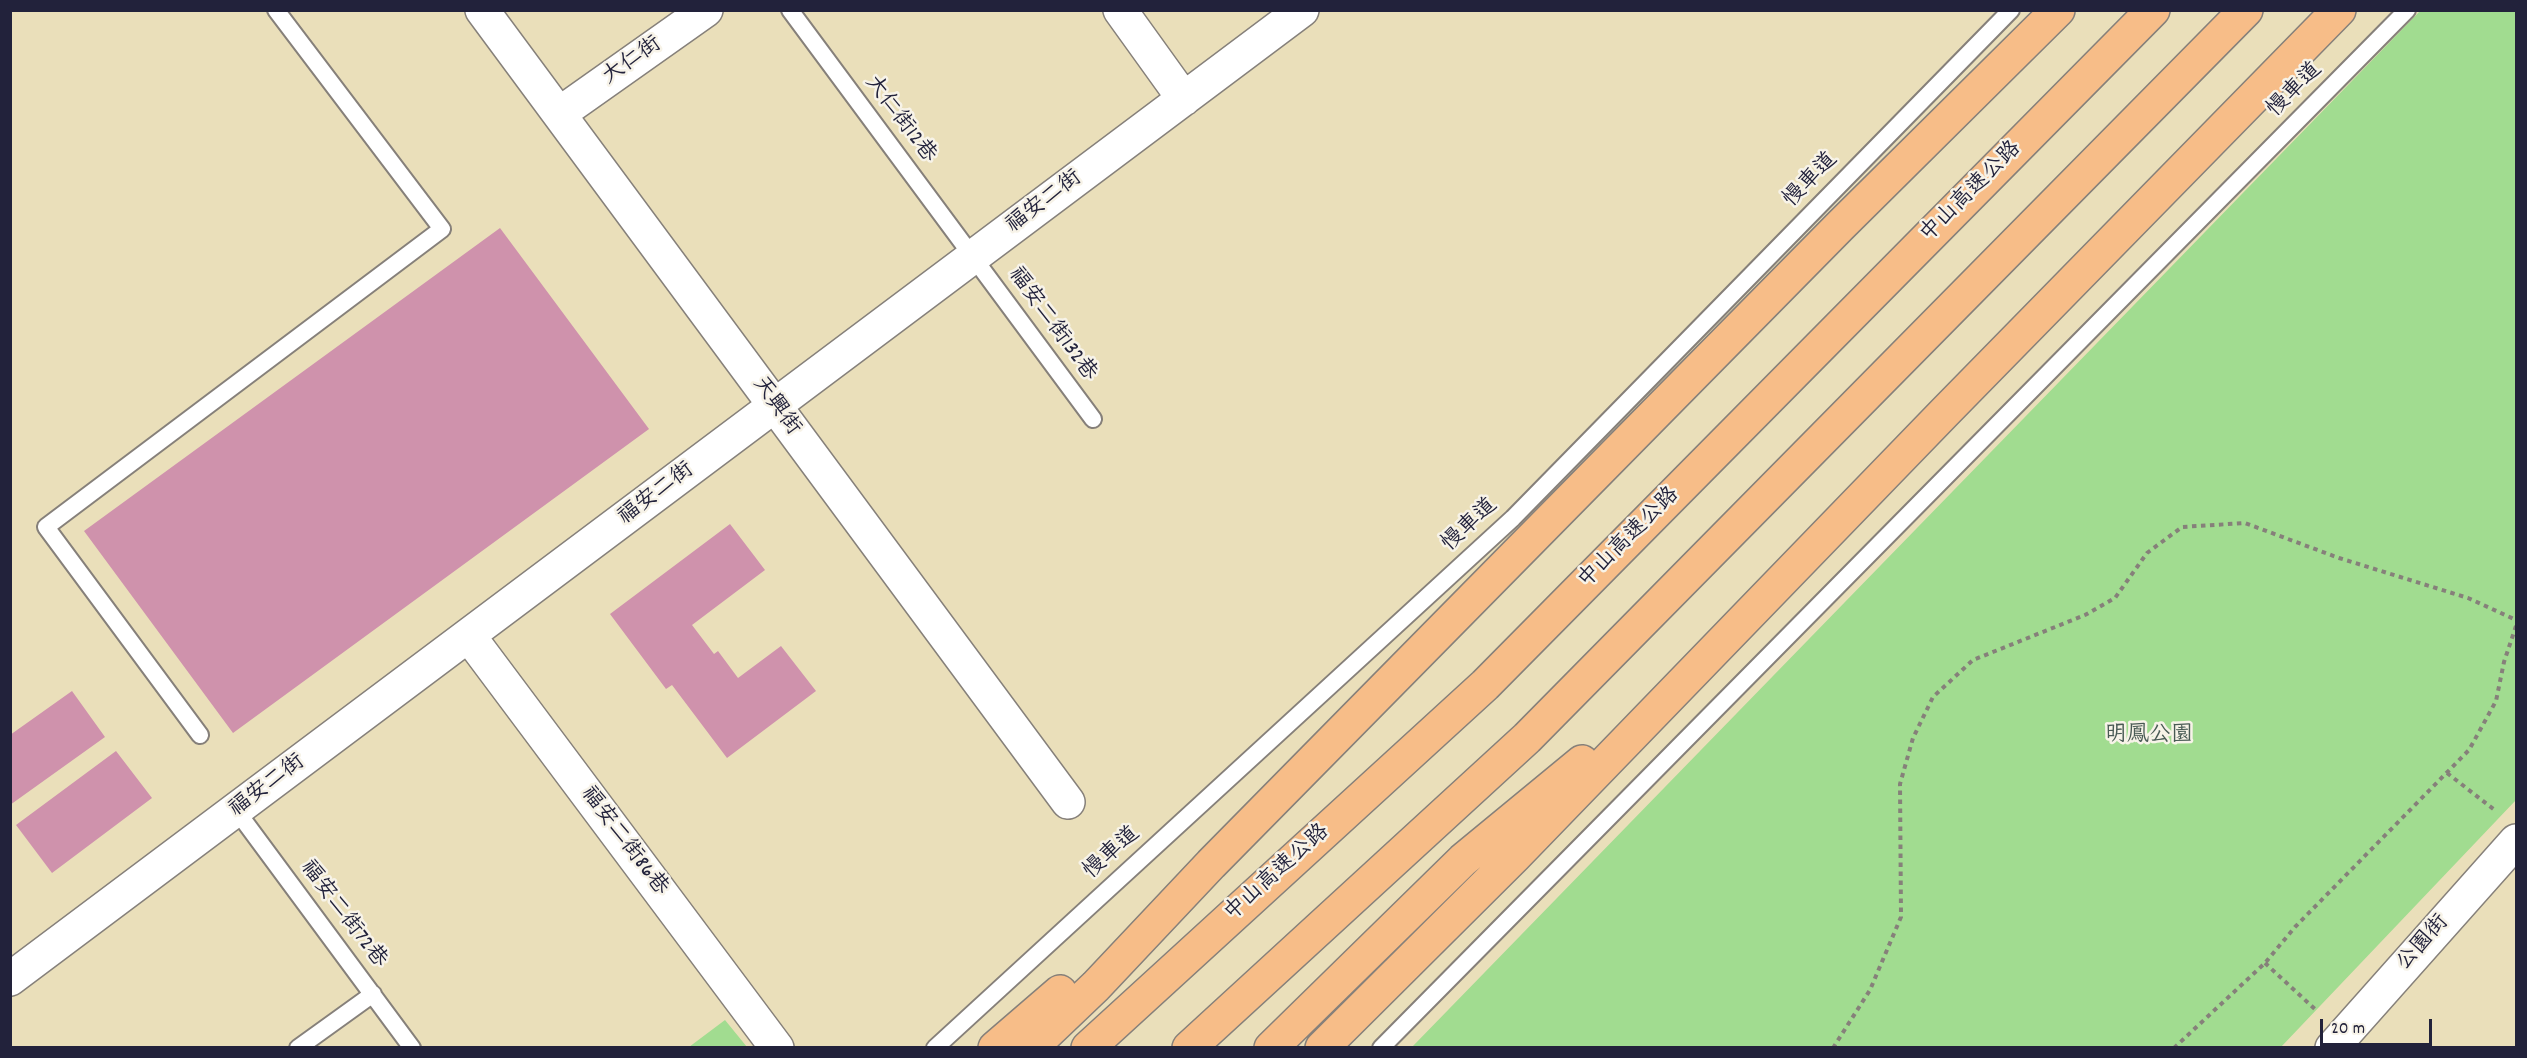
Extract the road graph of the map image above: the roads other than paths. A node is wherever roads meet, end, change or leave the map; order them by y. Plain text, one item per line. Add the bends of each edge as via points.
1 (276, 10) edge
2 (482, 10) edge
3 (706, 10) edge
4 (789, 10) edge
5 (1120, 10) edge
6 (1302, 10) edge
7 (2011, 10) edge
8 (2058, 10) edge
9 (2153, 10) edge
10 (2246, 10) edge
11 (2339, 10) edge
12 (2407, 10) edge
13 (1184, 99) junction
14 (559, 114) junction
15 (974, 257) junction
16 (774, 407) junction
17 (1093, 419) dead end
18 (469, 636) junction
19 (1683, 683) junction
20 (200, 735) dead end
21 (1068, 802) dead end
22 (236, 810) junction
23 (2515, 845) edge
24 (1211, 864) junction
25 (10, 979) edge
26 (373, 994) junction
27 (2338, 1042) edge
28 (298, 1047) edge
29 (412, 1047) edge
30 (777, 1047) edge
31 (935, 1047) edge
32 (995, 1047) edge
33 (1032, 1047) edge
34 (1088, 1047) edge
35 (1189, 1047) edge
36 (1271, 1047) edge
37 (1322, 1047) edge
38 (1381, 1047) edge

1 - 20 lane via 442,229 46,527
2 - 14 street, 天興街
3 - 14 street, 大仁街
4 - 15 lane, 大仁街12巷
5 - 13 street
6 - 13 street, 福安二街
7 - 31 lane, 慢車道 via 1513,518
8 - 24 highway
9 - 34 highway, 中山高速公路 via 1485,685
10 - 35 highway via 1527,738
11 - 19 highway
12 - 38 lane, 慢車道
13 - 15 street, 福安二街
14 - 16 street, 天興街
15 - 16 street, 福安二街
15 - 17 lane, 福安二街132巷
16 - 18 street, 福安二街
16 - 21 street, 天興街
18 - 22 street, 福安二街
18 - 30 street, 福安二街86巷
19 - 36 highway via 1463,860
19 - 37 highway
22 - 25 street, 福安二街
22 - 26 lane, 福安二街72巷
23 - 27 street, 公園街
24 - 32 highway
24 - 33 highway via 1096,986
26 - 28 lane
26 - 29 lane, 福安二街72巷

